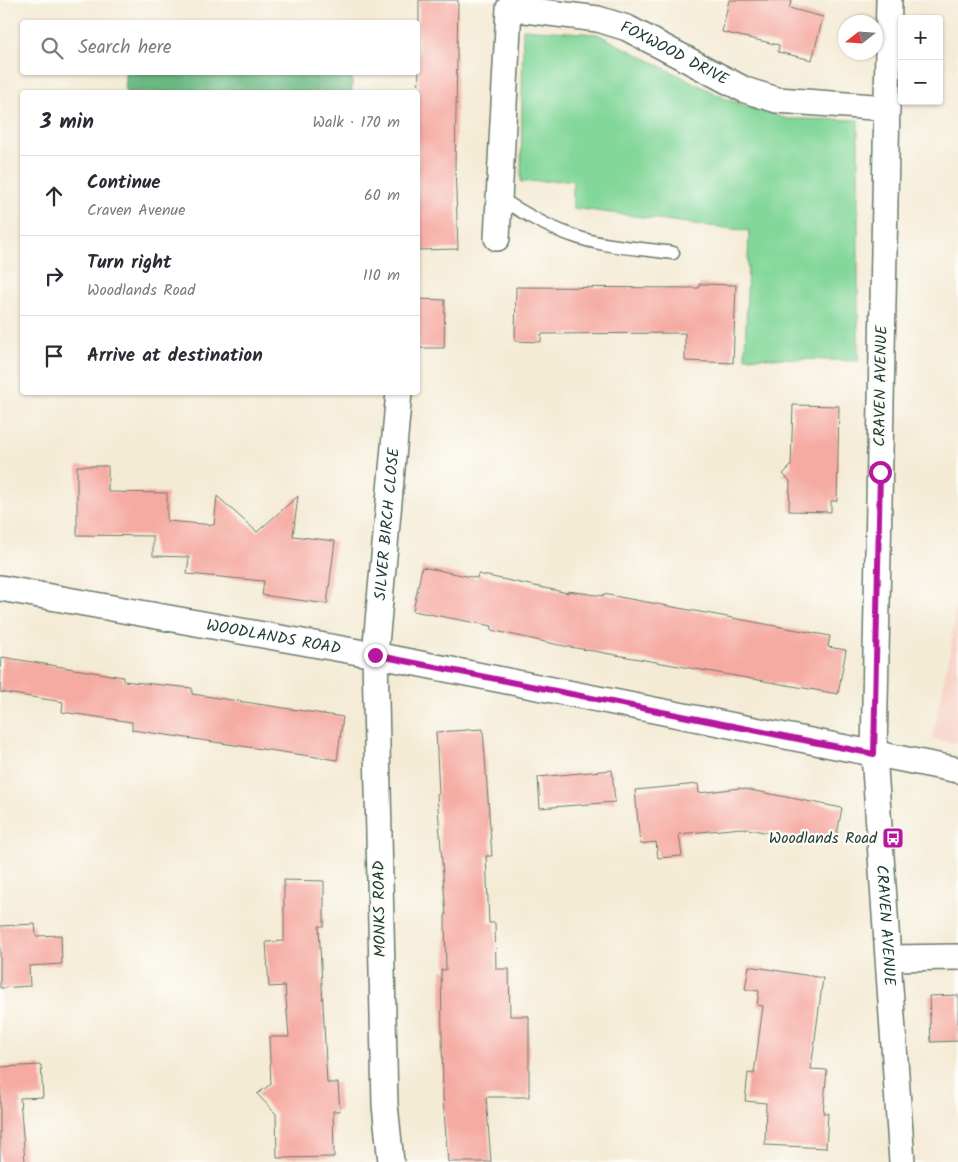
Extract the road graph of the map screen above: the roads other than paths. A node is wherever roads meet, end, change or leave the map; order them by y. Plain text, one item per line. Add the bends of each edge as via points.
1 (889, 0) edge
2 (887, 108) junction
3 (499, 198) junction
4 (497, 238) dead end
5 (672, 253) dead end
6 (399, 395) edge
7 (0, 588) edge
8 (375, 655) junction
9 (874, 754) junction
10 (958, 770) edge
11 (958, 957) edge
12 (889, 958) junction
13 (391, 1162) edge
14 (902, 1162) edge

1 - 2 street, CRAVEN AVENUE
2 - 3 street, FOXWOOD DRIVE via 777,100 746,90 627,28 598,19 509,8
2 - 9 street, CRAVEN AVENUE
3 - 4 street, FOXWOOD DRIVE
3 - 5 lane via 572,236
6 - 8 street, SILVER BIRCH CLOSE
7 - 8 street, WOODLANDS ROAD
8 - 9 street, WOODLANDS ROAD
8 - 13 street, MONKS ROAD via 385,1104
9 - 10 street, WOODLANDS ROAD
9 - 12 street, CRAVEN AVENUE
11 - 12 street
12 - 14 street, CRAVEN AVENUE

